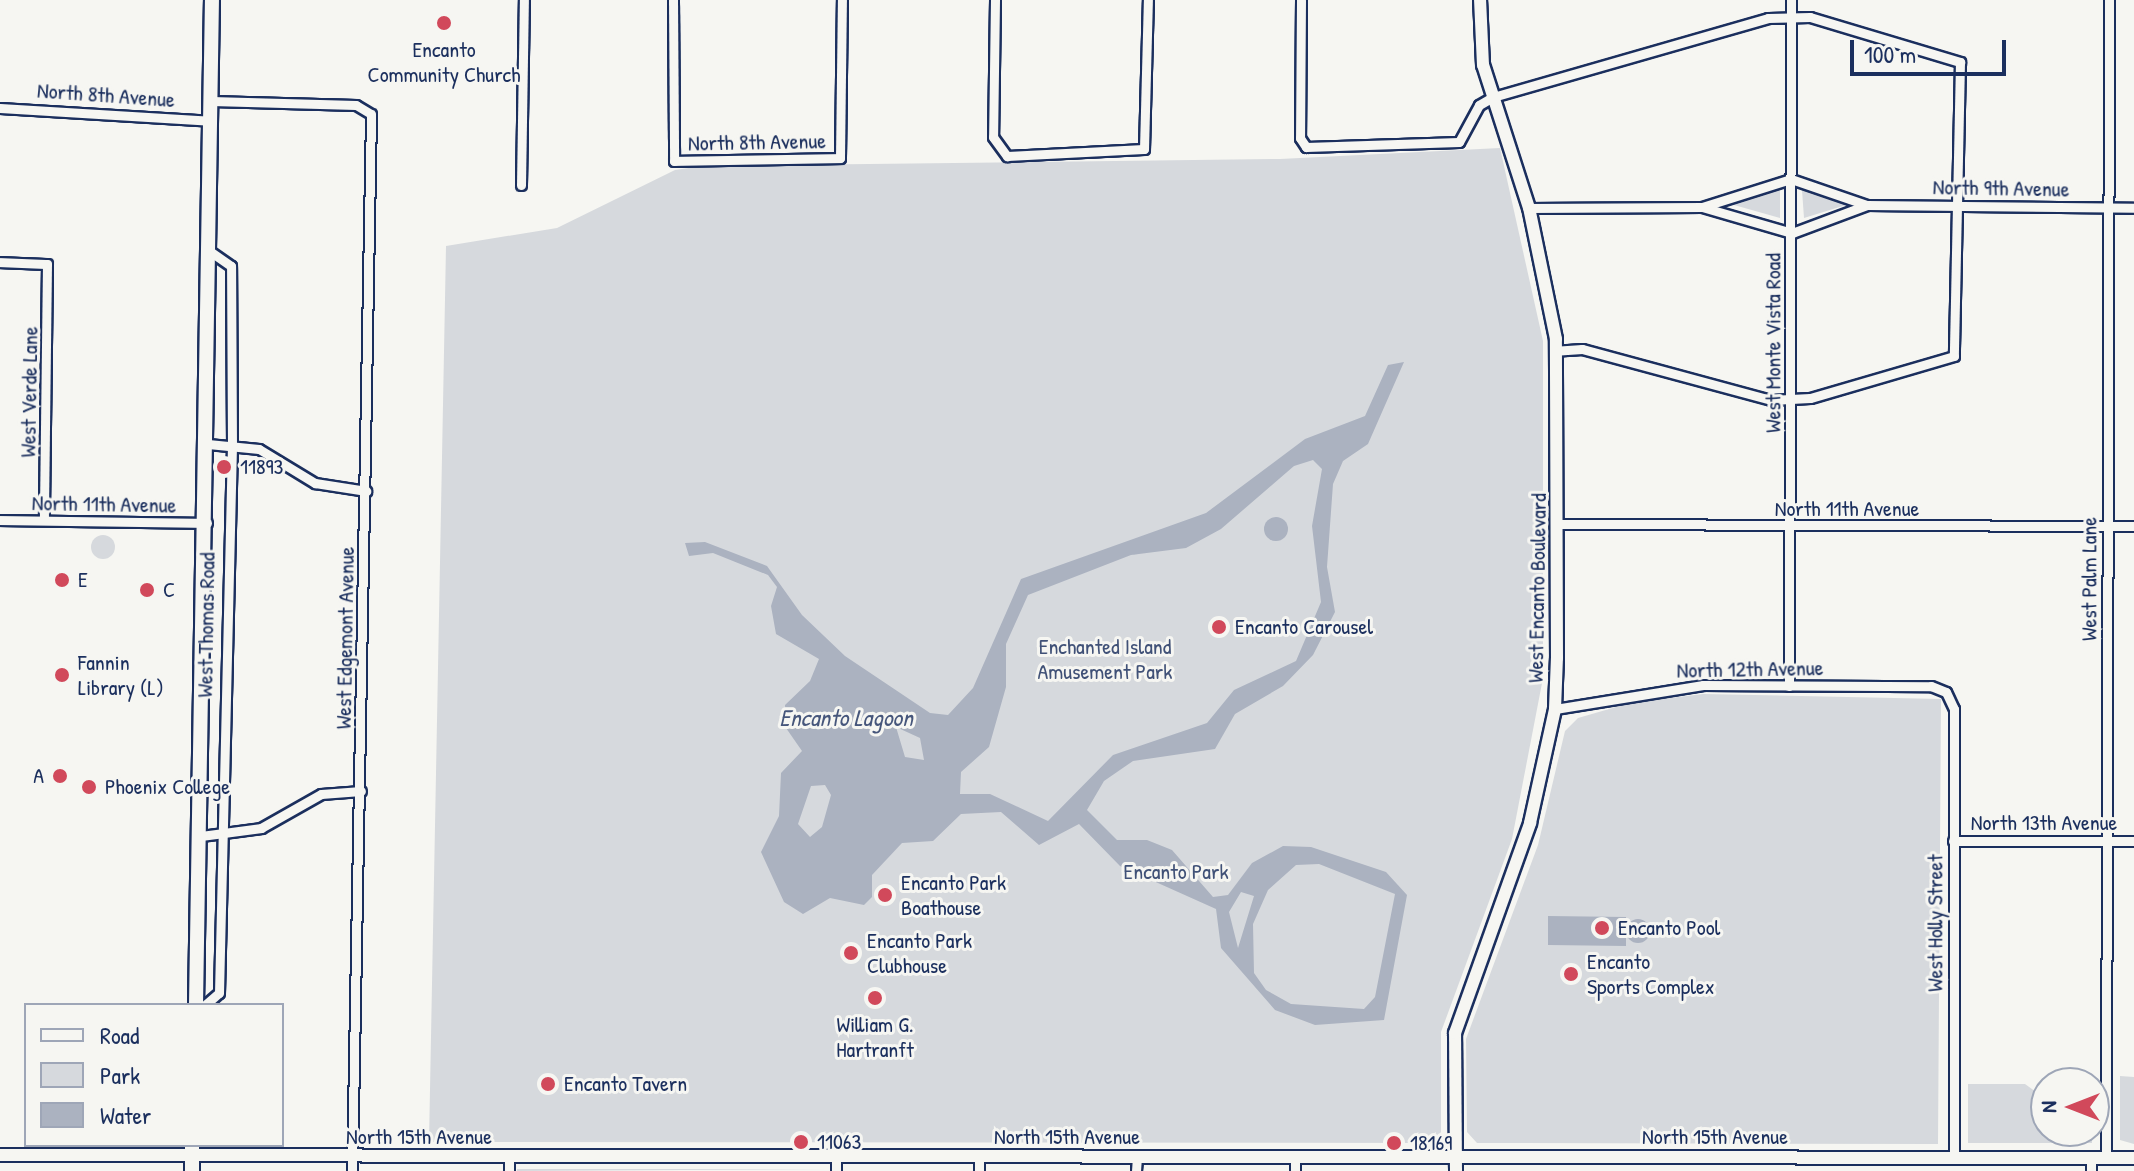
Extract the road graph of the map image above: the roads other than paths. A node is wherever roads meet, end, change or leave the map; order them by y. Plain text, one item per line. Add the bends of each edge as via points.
1 (212, 0) edge
2 (524, 0) edge
3 (673, 0) edge
4 (842, 0) edge
5 (995, 0) edge
6 (1148, 0) edge
7 (1301, 0) edge
8 (1480, 0) edge
9 (1791, 0) edge
10 (2109, 0) edge
11 (1791, 16) junction
12 (1493, 97) junction
13 (211, 101) junction
14 (0, 108) edge
15 (210, 121) junction
16 (1791, 179) junction
17 (521, 185) dead end
18 (1867, 205) junction
19 (1961, 205) junction
20 (1702, 207) junction
21 (1529, 208) junction
22 (2108, 208) junction
23 (2134, 208) edge
24 (1792, 233) junction
25 (208, 250) junction
26 (0, 262) edge
27 (1556, 351) junction
28 (1791, 400) junction
29 (208, 444) junction
30 (232, 445) junction
31 (366, 491) junction
32 (0, 520) edge
33 (44, 520) junction
34 (207, 523) junction
35 (1559, 524) junction
36 (2107, 526) junction
37 (2134, 526) edge
38 (1790, 527) junction
39 (1789, 686) junction
40 (1946, 692) joint
41 (1555, 709) junction
42 (361, 791) junction
43 (223, 835) junction
44 (201, 836) junction
45 (1953, 841) junction
46 (2106, 841) junction
47 (2134, 841) edge
48 (196, 1003) edge
49 (207, 1003) edge
50 (192, 1150) edge
51 (836, 1154) junction
52 (0, 1155) edge
53 (979, 1157) junction
54 (1137, 1157) junction
55 (1954, 1157) junction
56 (2106, 1158) junction
57 (2134, 1158) edge
58 (352, 1164) edge
59 (509, 1164) edge
60 (1295, 1164) edge
61 (2091, 1164) edge
62 (1456, 1165) edge
63 (192, 1171) edge
64 (836, 1171) edge
65 (979, 1171) edge
66 (1136, 1171) edge

1 - 13 main road, West Thomas Road
2 - 17 street
3 - 4 street, North 8th Avenue via 674,161 840,158
5 - 6 street via 997,151 1144,149
7 - 12 street via 1300,138 1306,147 1459,142 1481,102
8 - 12 street, West Encanto Boulevard via 1480,50
9 - 11 street, West Monte Vista Road
10 - 22 street, West Palm Lane
11 - 12 street
11 - 16 street, West Monte Vista Road
11 - 19 street via 1960,62
12 - 21 street, West Encanto Boulevard
13 - 15 main road, West Thomas Road
13 - 31 street, West Edgemont Avenue via 368,106
14 - 15 street, North 8th Avenue
15 - 25 main road, West Thomas Road
16 - 18 street, North 9th Avenue
16 - 20 street
16 - 24 street, West Monte Vista Road
18 - 19 street, North 9th Avenue
18 - 24 street, North 9th Avenue
19 - 22 street, North 9th Avenue
19 - 28 street via 1954,356
20 - 21 street
20 - 24 street
21 - 27 street, West Encanto Boulevard
22 - 23 street, North 9th Avenue
22 - 36 street, West Palm Lane
24 - 28 street, West Monte Vista Road
25 - 29 main road, West Thomas Road
25 - 30 street, West Thomas Road via 231,266
26 - 33 street, West Verde Lane via 47,264
27 - 28 street via 1582,349
27 - 35 street, West Encanto Boulevard
28 - 38 street, West Monte Vista Road
29 - 30 street
29 - 34 main road, West Thomas Road
30 - 31 street via 279,458 315,483
30 - 43 street, West Thomas Road
31 - 42 street, West Edgemont Avenue
32 - 33 street, North 11th Avenue
33 - 34 street, North 11th Avenue
34 - 44 main road, West Thomas Road
35 - 38 street, North 11th Avenue
35 - 41 street, West Encanto Boulevard
36 - 37 street, North 11th Avenue
36 - 38 street, North 11th Avenue
36 - 46 street, West Palm Lane
38 - 39 street, West Monte Vista Road
39 - 40 street, North 12th Avenue
39 - 41 street, North 12th Avenue via 1658,688
40 - 45 street, West Holly Street via 1954,709
41 - 62 street, West Encanto Boulevard via 1530,823 1455,1033
42 - 43 street via 321,794 261,828
42 - 58 street, West Edgemont Avenue
43 - 44 street
43 - 49 street, West Thomas Road via 219,993
44 - 48 main road, West Thomas Road
45 - 46 street, North 13th Avenue
45 - 55 street, West Holly Street
46 - 47 street, North 13th Avenue
46 - 56 street, West Palm Lane
50 - 52 street, North 15th Avenue
50 - 58 street, North 15th Avenue
50 - 63 main road
51 - 53 street, North 15th Avenue
51 - 59 street, North 15th Avenue
51 - 64 street
53 - 54 street, North 15th Avenue
53 - 65 street
54 - 60 street, North 15th Avenue
54 - 66 street
55 - 61 street, North 15th Avenue
55 - 62 street, North 15th Avenue
56 - 57 street, North 15th Avenue
56 - 61 street, North 15th Avenue
58 - 59 street, North 15th Avenue
60 - 62 street, North 15th Avenue

